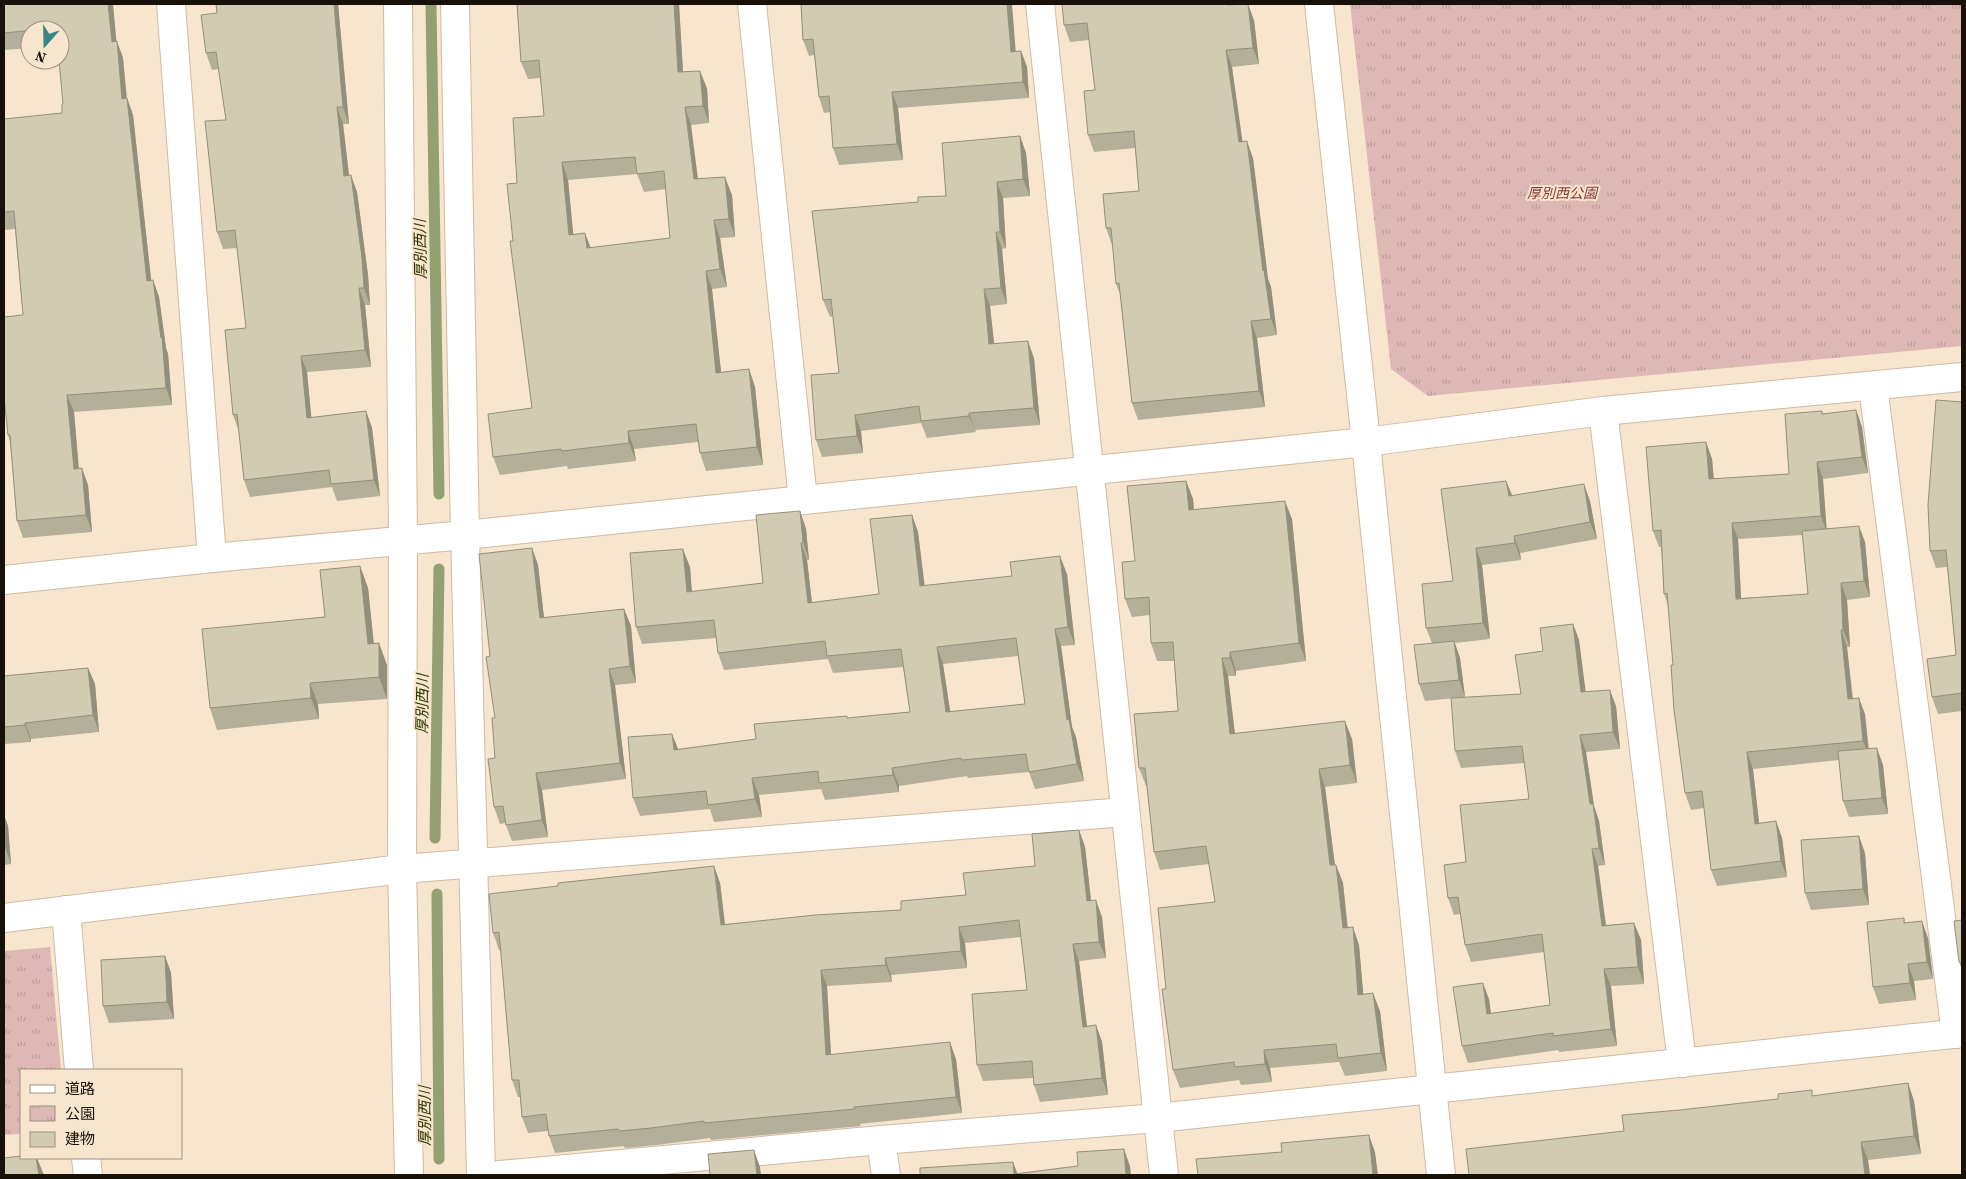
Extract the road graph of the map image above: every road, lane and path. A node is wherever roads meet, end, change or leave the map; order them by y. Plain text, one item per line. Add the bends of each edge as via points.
1 (171, 4) edge
2 (398, 4) edge
3 (455, 4) edge
4 (752, 4) edge
5 (1040, 4) edge
6 (1319, 4) edge
7 (1962, 376) edge
8 (1873, 386) junction
9 (1603, 411) junction
10 (1366, 442) junction
11 (1089, 470) junction
12 (803, 500) junction
13 (465, 534) junction
14 (403, 541) junction
15 (212, 558) junction
16 (4, 580) edge
17 (1126, 812) junction
18 (472, 864) junction
19 (402, 869) junction
20 (66, 910) junction
21 (4, 918) edge
22 (1959, 1033) edge
23 (1682, 1063) junction
24 (79, 1069) edge
25 (1432, 1089) junction
26 (1158, 1118) junction
27 (881, 1140) junction
28 (86, 1159) edge
29 (88, 1175) edge
30 (409, 1175) edge
31 (481, 1175) edge
32 (500, 1175) edge
33 (886, 1175) edge
34 (1164, 1175) edge
35 (1441, 1175) edge

1 - 15 street
2 - 14 street
3 - 13 street
4 - 12 street
5 - 11 street
6 - 10 street
7 - 8 street
8 - 9 street
8 - 22 street
9 - 10 street
9 - 23 street
10 - 11 street
10 - 25 street
11 - 12 street
11 - 17 street
12 - 13 street
13 - 14 street
13 - 18 street
14 - 15 street
14 - 19 street
15 - 16 street
17 - 18 street
17 - 26 street
18 - 19 street
18 - 31 street
19 - 20 street
19 - 30 street
20 - 21 street
20 - 24 street
22 - 23 street
23 - 25 street
25 - 26 street
25 - 35 street
26 - 27 street
26 - 34 street
27 - 32 street
27 - 33 street
28 - 29 street

